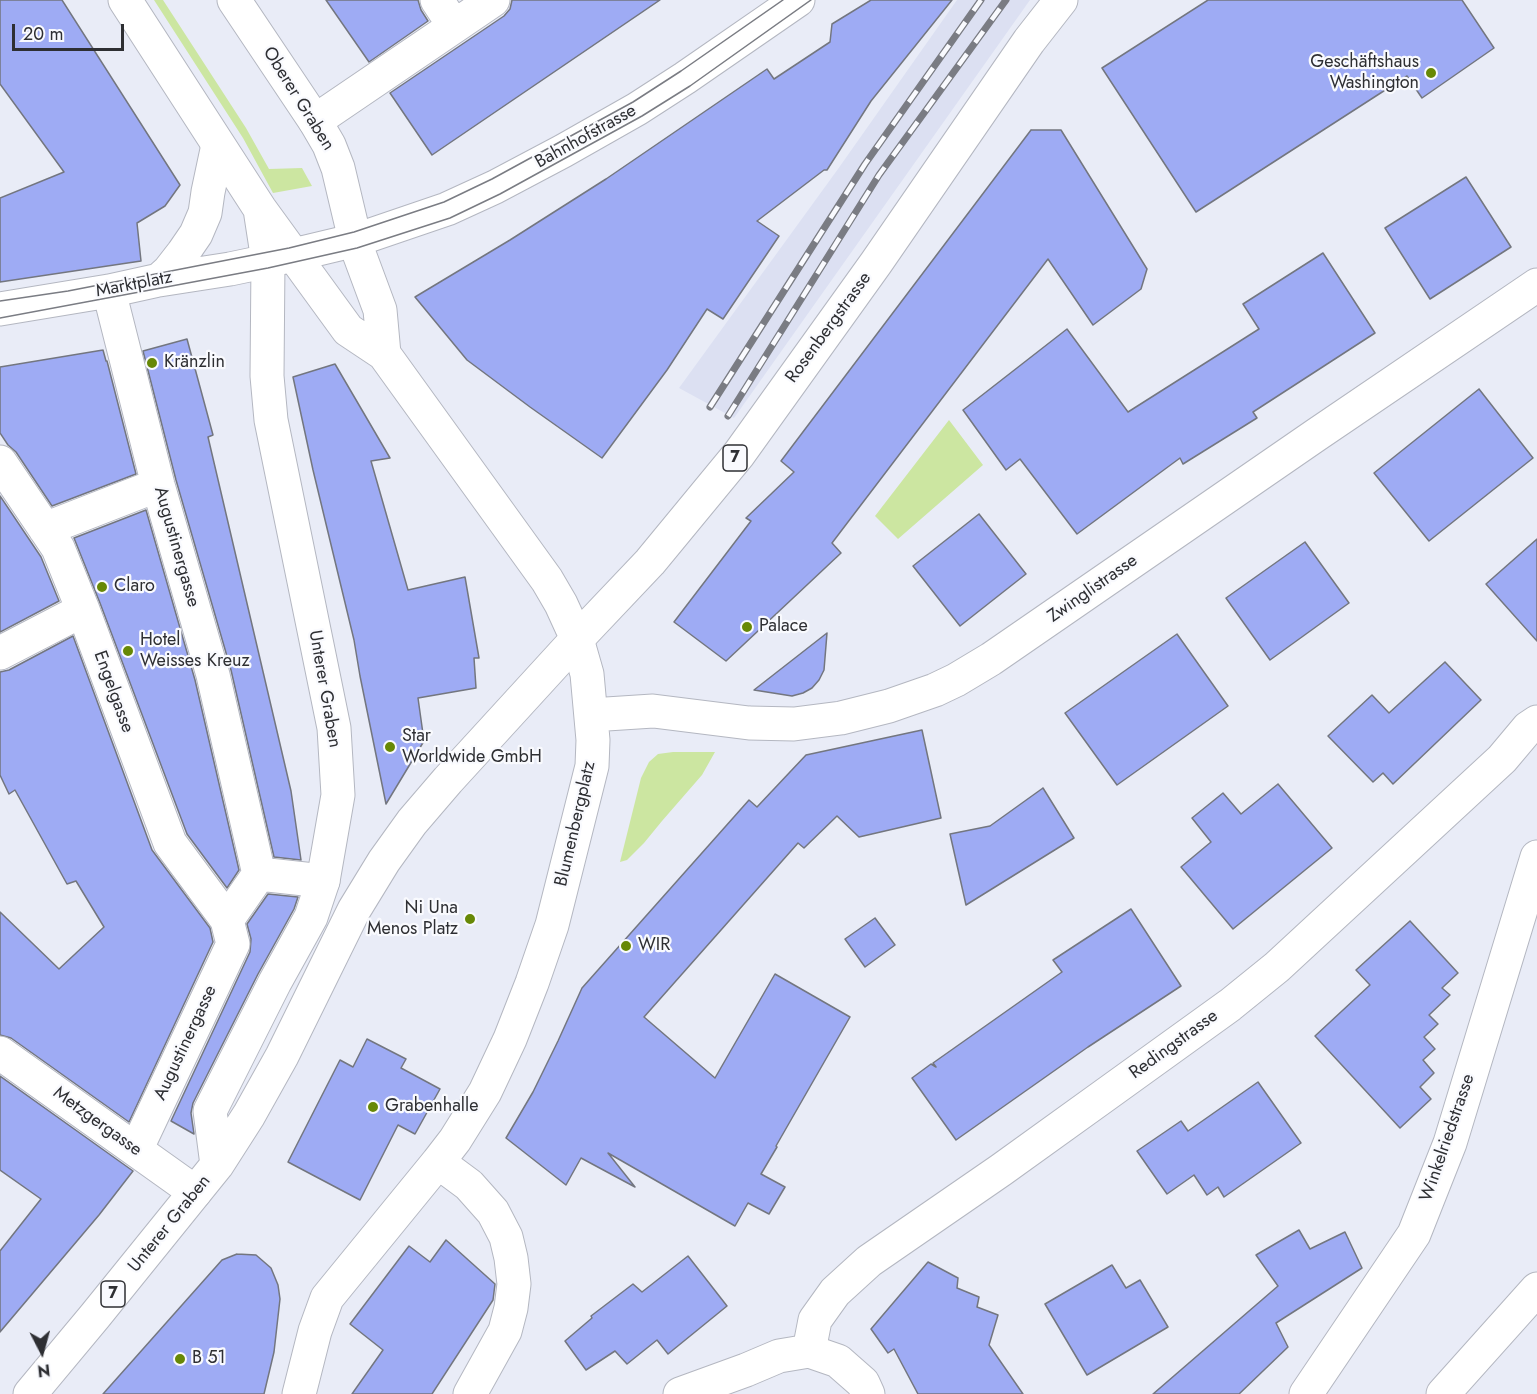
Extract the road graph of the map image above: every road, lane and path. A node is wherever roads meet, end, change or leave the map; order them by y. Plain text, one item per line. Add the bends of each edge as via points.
1 (125, 0) edge
2 (234, 0) edge
3 (493, 0) edge
4 (798, 0) edge
5 (1060, 0) edge
6 (446, 13) edge
7 (315, 121) junction
8 (218, 145) junction
9 (356, 240) junction
10 (281, 258) junction
11 (159, 280) junction
12 (1537, 285) edge
13 (109, 291) junction
14 (0, 309) edge
15 (384, 354) junction
16 (0, 462) edge
17 (158, 484) junction
18 (45, 528) junction
19 (83, 610) junction
20 (577, 639) junction
21 (0, 652) edge
22 (591, 716) junction
23 (1537, 722) edge
24 (1537, 857) edge
25 (259, 874) junction
26 (323, 881) junction
27 (227, 921) junction
28 (0, 1053) edge
29 (136, 1150) junction
30 (438, 1162) junction
31 (218, 1165) junction
32 (195, 1192) junction
33 (1537, 1289) edge
34 (809, 1351) junction
35 (30, 1394) edge
36 (299, 1394) edge
37 (470, 1394) edge
38 (680, 1394) edge
39 (868, 1394) edge
40 (1306, 1394) edge
41 (1443, 1394) edge

1 - 8 street
2 - 7 street, Oberer Graben
3 - 6 street
4 - 9 street, Bahnhofstrasse via 686,78 563,151 447,209
5 - 20 street, Rosenbergstrasse / 7 via 739,454 651,562
6 - 7 street
7 - 9 street, Oberer Graben via 338,168
8 - 10 street via 260,209
8 - 11 street via 206,213 183,254
9 - 10 street, Bahnhofstrasse
9 - 15 street via 380,310
10 - 11 street, Marktplatz
10 - 15 street via 348,330
10 - 26 street, Unterer Graben via 267,376 271,420 334,728 338,795
11 - 13 street, Marktplatz
12 - 22 street, Zwinglistrasse via 991,660 935,690 841,718 794,724 749,723 653,711
13 - 14 street, Marktplatz
13 - 17 street, Augustinergasse
15 - 20 street, Blumenbergplatz via 547,580
16 - 18 street, Engelgasse
17 - 18 street
17 - 25 street, Augustinergasse via 213,675
18 - 19 street, Engelgasse via 58,548
19 - 21 street
19 - 27 street, Engelgasse via 170,843
20 - 22 street, Blumenbergplatz via 588,674
20 - 31 street, Unterer Graben / 7 via 448,780 384,861 354,910 282,1056
22 - 30 street, Blumenbergplatz via 592,766 552,925 510,1039 484,1092
23 - 34 street, Redingstrasse via 1277,967 1019,1157 869,1261 835,1292 815,1320
24 - 40 street, Winkelriedstrasse via 1450,1143 1414,1234
25 - 26 street
25 - 27 street
26 - 31 street, Unterer Graben via 311,917 210,1111
27 - 29 street, Augustinergasse via 233,944
28 - 29 street, Metzgergasse
29 - 32 street, Metzgergasse
30 - 36 street, Blumenbergplatz via 327,1298
30 - 37 street via 469,1185 493,1212 511,1258 512,1308 505,1331
31 - 32 street, Unterer Graben / 7
32 - 35 street, Unterer Graben / 7
33 - 41 street
34 - 38 street via 779,1356
34 - 39 street via 838,1361 863,1383

